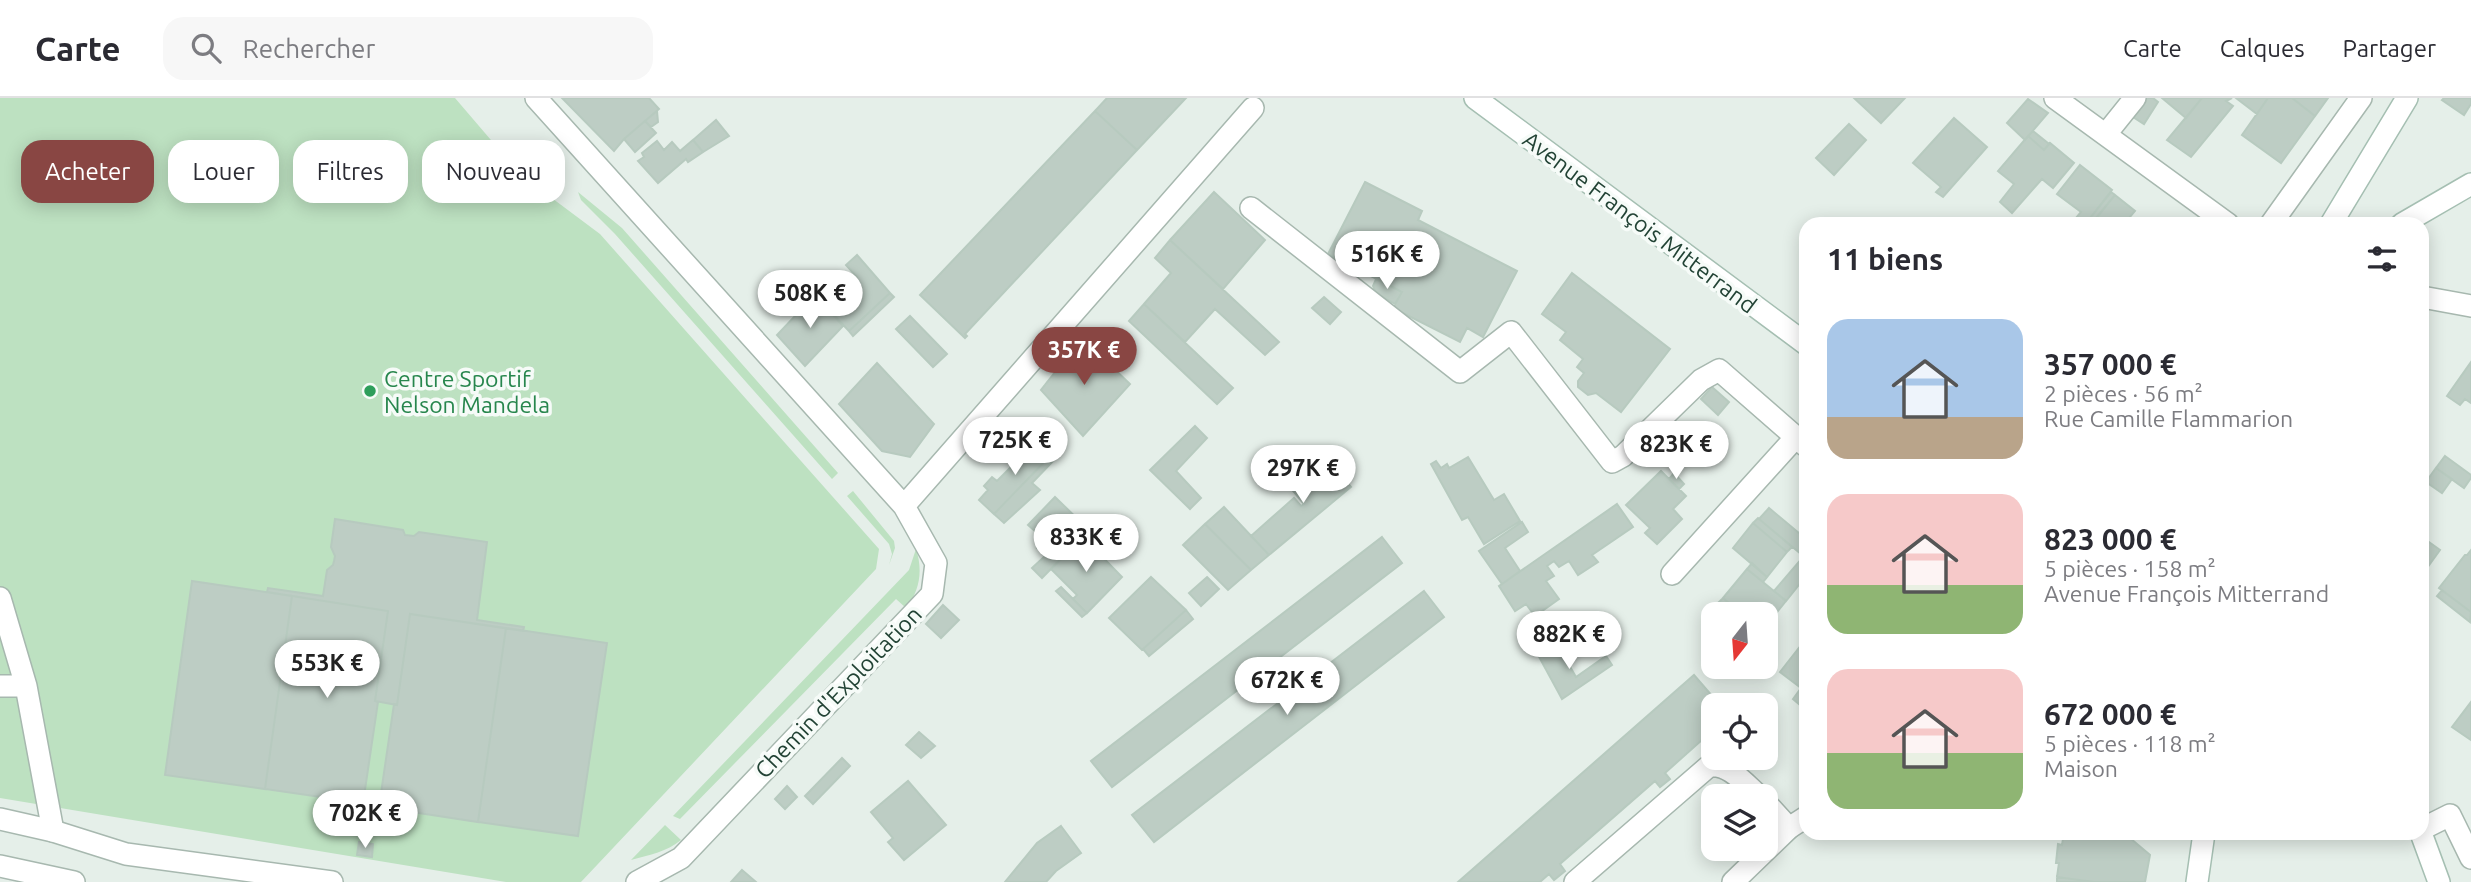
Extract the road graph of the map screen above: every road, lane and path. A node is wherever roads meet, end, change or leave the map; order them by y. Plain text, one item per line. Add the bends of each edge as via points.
1 (536, 98) edge
2 (1475, 98) edge
3 (2055, 98) edge
4 (2136, 98) edge
5 (2361, 98) edge
6 (2407, 98) edge
7 (1252, 108) dead end
8 (2106, 134) junction
9 (2471, 184) edge
10 (1251, 208) dead end
11 (2219, 217) edge
12 (2276, 217) edge
13 (2335, 217) edge
14 (2414, 217) edge
15 (2429, 298) edge
16 (2471, 306) edge
17 (1799, 339) edge
18 (1799, 440) edge
19 (1799, 444) edge
20 (904, 506) junction
21 (1672, 574) dead end
22 (0, 598) edge
23 (0, 686) edge
24 (26, 686) junction
25 (1745, 784) edge
26 (1778, 810) edge
27 (0, 819) edge
28 (1798, 822) edge
29 (2429, 827) edge
30 (53, 831) junction
31 (2203, 840) edge
32 (2425, 840) edge
33 (2471, 858) edge
34 (0, 866) edge
35 (74, 882) edge
36 (332, 882) edge
37 (637, 882) edge
38 (1575, 882) edge
39 (1733, 882) edge
40 (2197, 882) edge
41 (2439, 882) edge

1 - 20 street, Chemin d'Exploitation
2 - 17 street, Avenue François Mitterrand
3 - 8 street
4 - 8 street
5 - 12 street
6 - 13 street
7 - 20 street
8 - 11 street
9 - 14 street
10 - 18 street via 1460,372 1511,332 1612,462 1701,380 1719,370
15 - 16 street
19 - 21 street
20 - 37 street, Chemin d'Exploitation via 936,563 932,594 681,858
22 - 24 street
23 - 24 street
24 - 30 street
25 - 38 street via 1727,769 1710,766
26 - 28 street
27 - 30 street
28 - 39 street
29 - 33 street via 2451,815
30 - 36 street via 127,854
31 - 40 street
32 - 41 street
34 - 35 street

